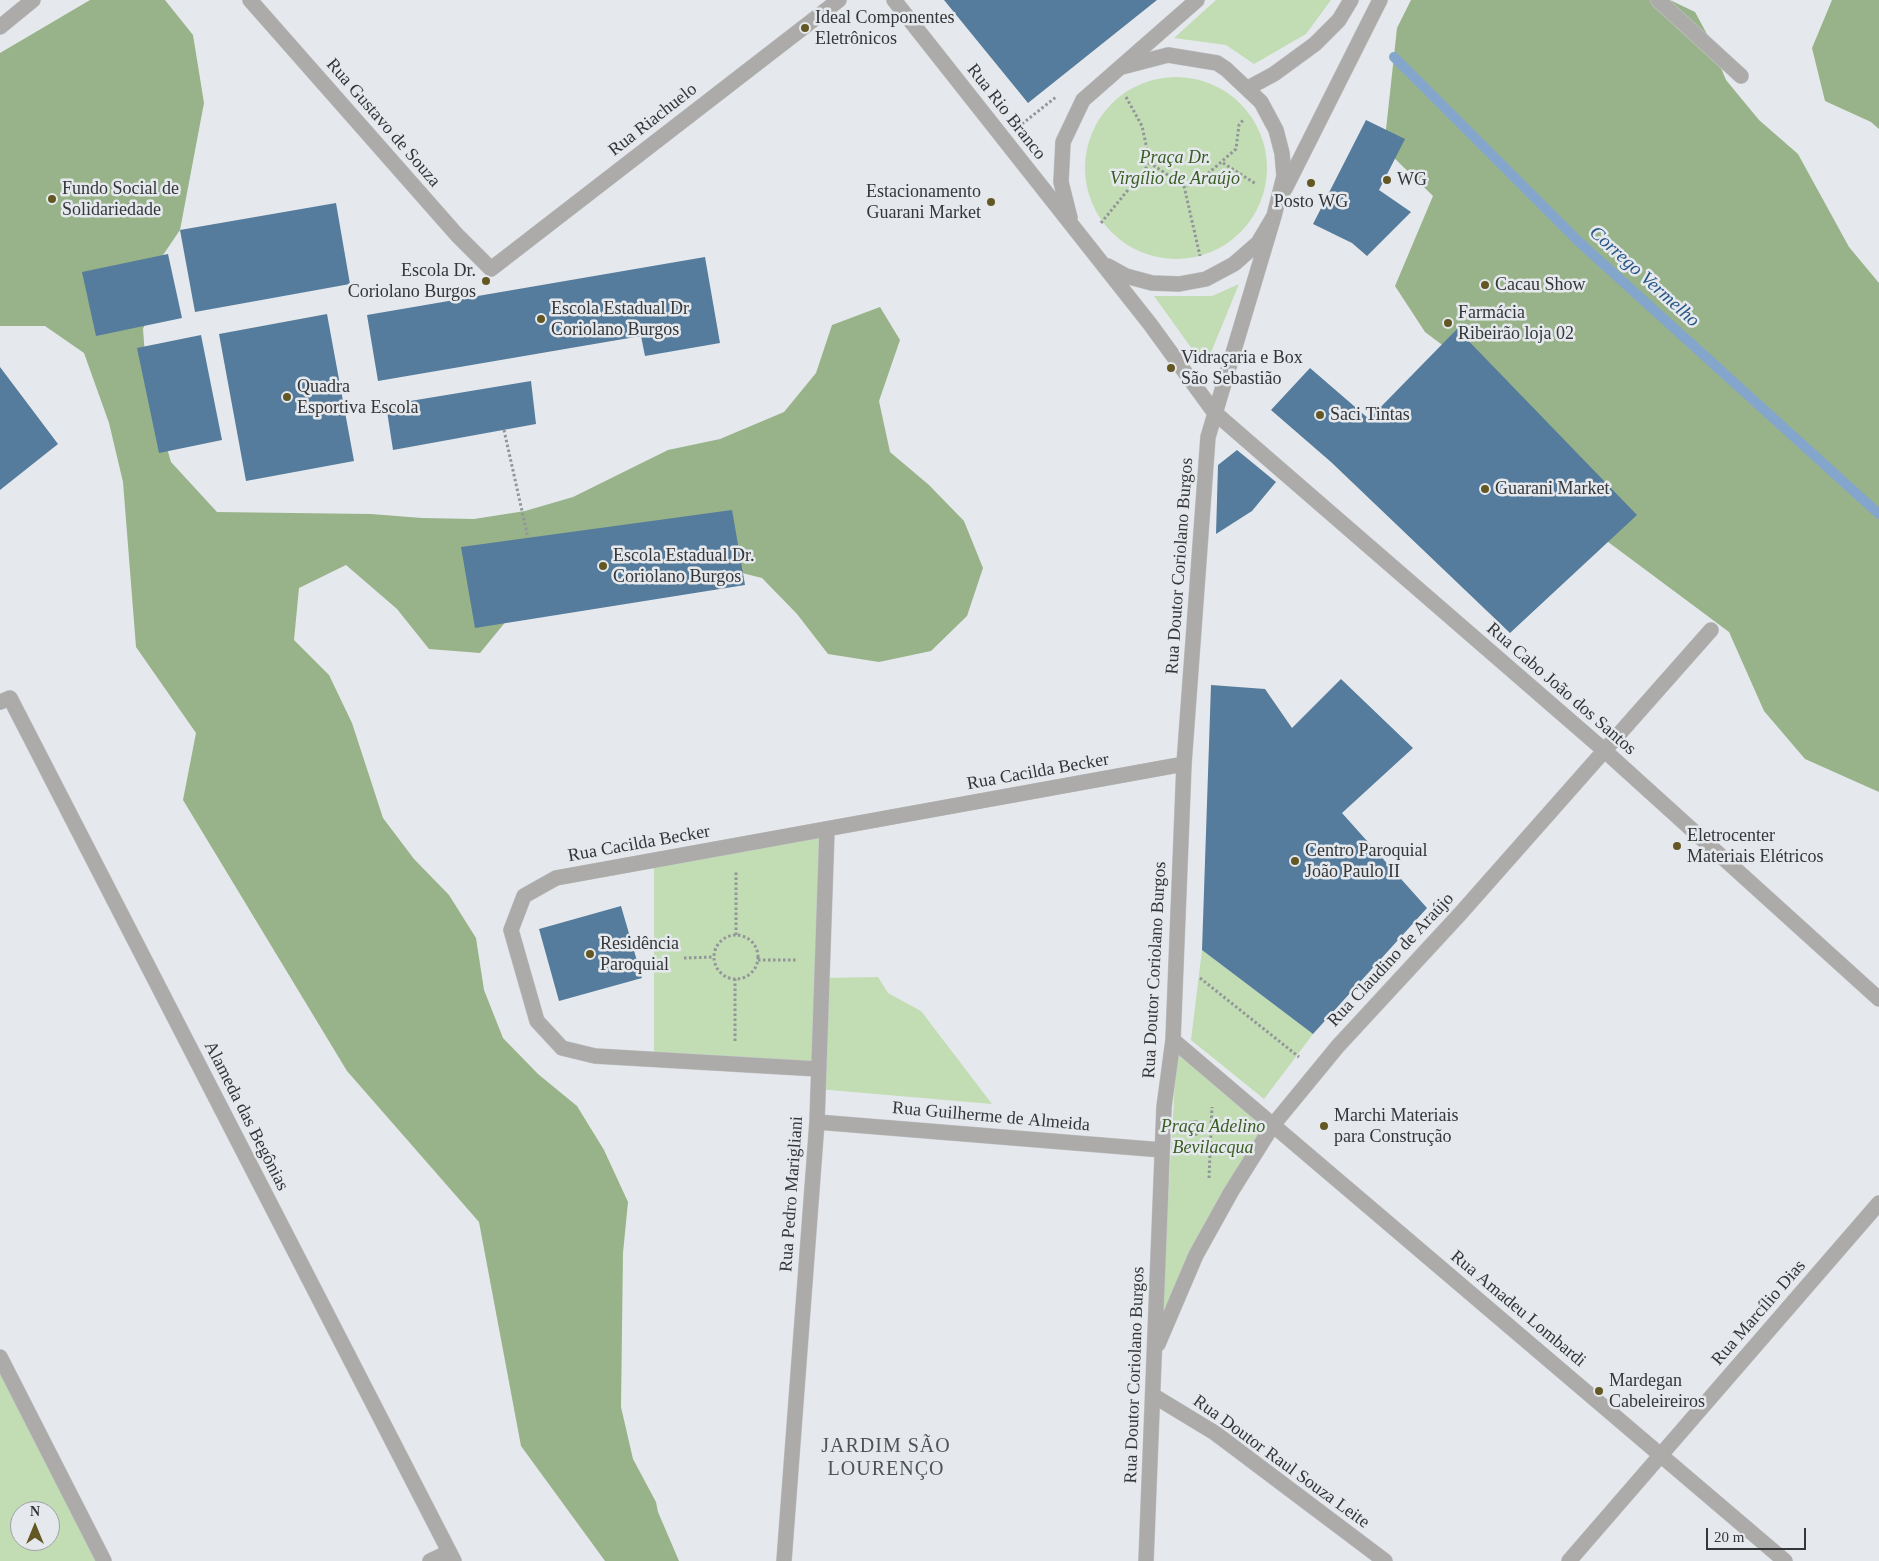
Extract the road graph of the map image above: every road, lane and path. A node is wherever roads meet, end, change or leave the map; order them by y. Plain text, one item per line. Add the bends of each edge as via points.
1 (33, 0) edge
2 (250, 0) edge
3 (838, 0) edge
4 (894, 0) edge
5 (1197, 0) edge
6 (1351, 0) edge
7 (1380, 0) edge
8 (1658, 0) edge
9 (0, 28) edge
10 (1117, 71) junction
11 (1741, 76) dead end
12 (1248, 88) junction
13 (1261, 102) junction
14 (1150, 163) junction
15 (1223, 163) junction
16 (1184, 186) junction
17 (1280, 199) junction
18 (1274, 216) junction
19 (1071, 224) junction
20 (1086, 242) junction
21 (1102, 262) junction
22 (491, 269) joint
23 (1206, 278) junction
24 (1214, 412) junction
25 (504, 430) dead end
26 (528, 538) dead end
27 (1711, 630) dead end
28 (0, 702) edge
29 (1605, 750) junction
30 (1184, 764) junction
31 (827, 830) junction
32 (736, 846) junction
33 (736, 935) junction
34 (714, 957) junction
35 (684, 958) dead end
36 (1176, 959) junction
37 (758, 960) junction
38 (822, 960) junction
39 (736, 979) junction
40 (1879, 999) edge
41 (1173, 1040) junction
42 (734, 1064) junction
43 (818, 1068) junction
44 (1317, 1072) junction
45 (1214, 1075) junction
46 (817, 1122) junction
47 (1273, 1125) junction
48 (1162, 1150) junction
49 (1208, 1184) dead end
50 (1879, 1203) edge
51 (1154, 1353) junction
52 (0, 1357) edge
53 (1154, 1396) junction
54 (1660, 1455) junction
55 (451, 1556) edge
56 (104, 1561) edge
57 (430, 1561) edge
58 (784, 1561) edge
59 (1146, 1561) edge
60 (1386, 1561) edge
61 (1569, 1561) edge
62 (1785, 1561) edge

1 - 9 street
2 - 22 street, Rua Gustavo de Souza via 457,236
3 - 22 street, Rua Riachuelo
4 - 19 street, Rua Rio Branco
5 - 10 street
6 - 12 street via 1339,20 1315,44 1274,74
7 - 17 street
8 - 11 street
10 - 12 street via 1168,55 1218,63
10 - 14 path via 1142,126
10 - 19 street via 1083,100 1063,142 1061,182
12 - 13 street
13 - 15 path via 1248,112 1240,125 1236,149
13 - 17 street via 1276,130 1282,153 1284,176
14 - 16 path
14 - 20 path
15 - 16 path via 1196,184
15 - 17 path
16 - 23 path
17 - 18 street
18 - 23 street via 1258,243 1234,264
18 - 24 street, Rua Doutor Coriolano Burgos
19 - 20 street, Rua Rio Branco
20 - 21 street, Rua Rio Branco
21 - 23 street via 1126,276 1152,283 1179,284
21 - 24 street, Rua Cabo João dos Santos
24 - 29 street, Rua Cabo João dos Santos
24 - 30 street, Rua Doutor Coriolano Burgos via 1207,450
25 - 26 path
27 - 29 street, Rua Claudino de Araújo
28 - 55 street, Alameda das Begônias via 10,698
29 - 40 street, Rua Cabo João dos Santos
29 - 44 street, Rua Claudino de Araújo
30 - 31 street, Rua Cacilda Becker
30 - 36 street, Rua Doutor Coriolano Burgos
31 - 32 street, Rua Cacilda Becker
31 - 38 street, Rua Pedro Marigliani
32 - 33 path
32 - 42 street, Rua Cacilda Becker via 556,878 524,896 511,930 537,1021 562,1048 595,1056
33 - 34 path via 725,938 717,946
33 - 37 path via 753,943 758,951
34 - 35 path
34 - 39 path via 720,972
36 - 41 street, Rua Doutor Coriolano Burgos
36 - 44 path
37 - 38 path
37 - 39 path via 750,974
38 - 43 street, Rua Pedro Marigliani
39 - 42 path
41 - 45 street
41 - 48 street, Rua Doutor Coriolano Burgos
42 - 43 street, Rua Cacilda Becker
43 - 46 street, Rua Pedro Marigliani
44 - 47 street, Rua Claudino de Araújo
45 - 47 street
45 - 49 path
46 - 48 street, Rua Guilherme de Almeida
46 - 58 street, Rua Pedro Marigliani
47 - 51 street, Rua Claudino de Araújo via 1196,1255
47 - 54 street, Rua Amadeu Lombardi
48 - 51 street, Rua Doutor Coriolano Burgos
50 - 54 street, Rua Marcílio Dias
51 - 53 street, Rua Doutor Coriolano Burgos
52 - 56 street
53 - 59 street, Rua Doutor Coriolano Burgos
53 - 60 street, Rua Doutor Raul Souza Leite via 1215,1434
54 - 61 street, Rua Marcílio Dias
54 - 62 street, Rua Amadeu Lombardi
55 - 57 street

